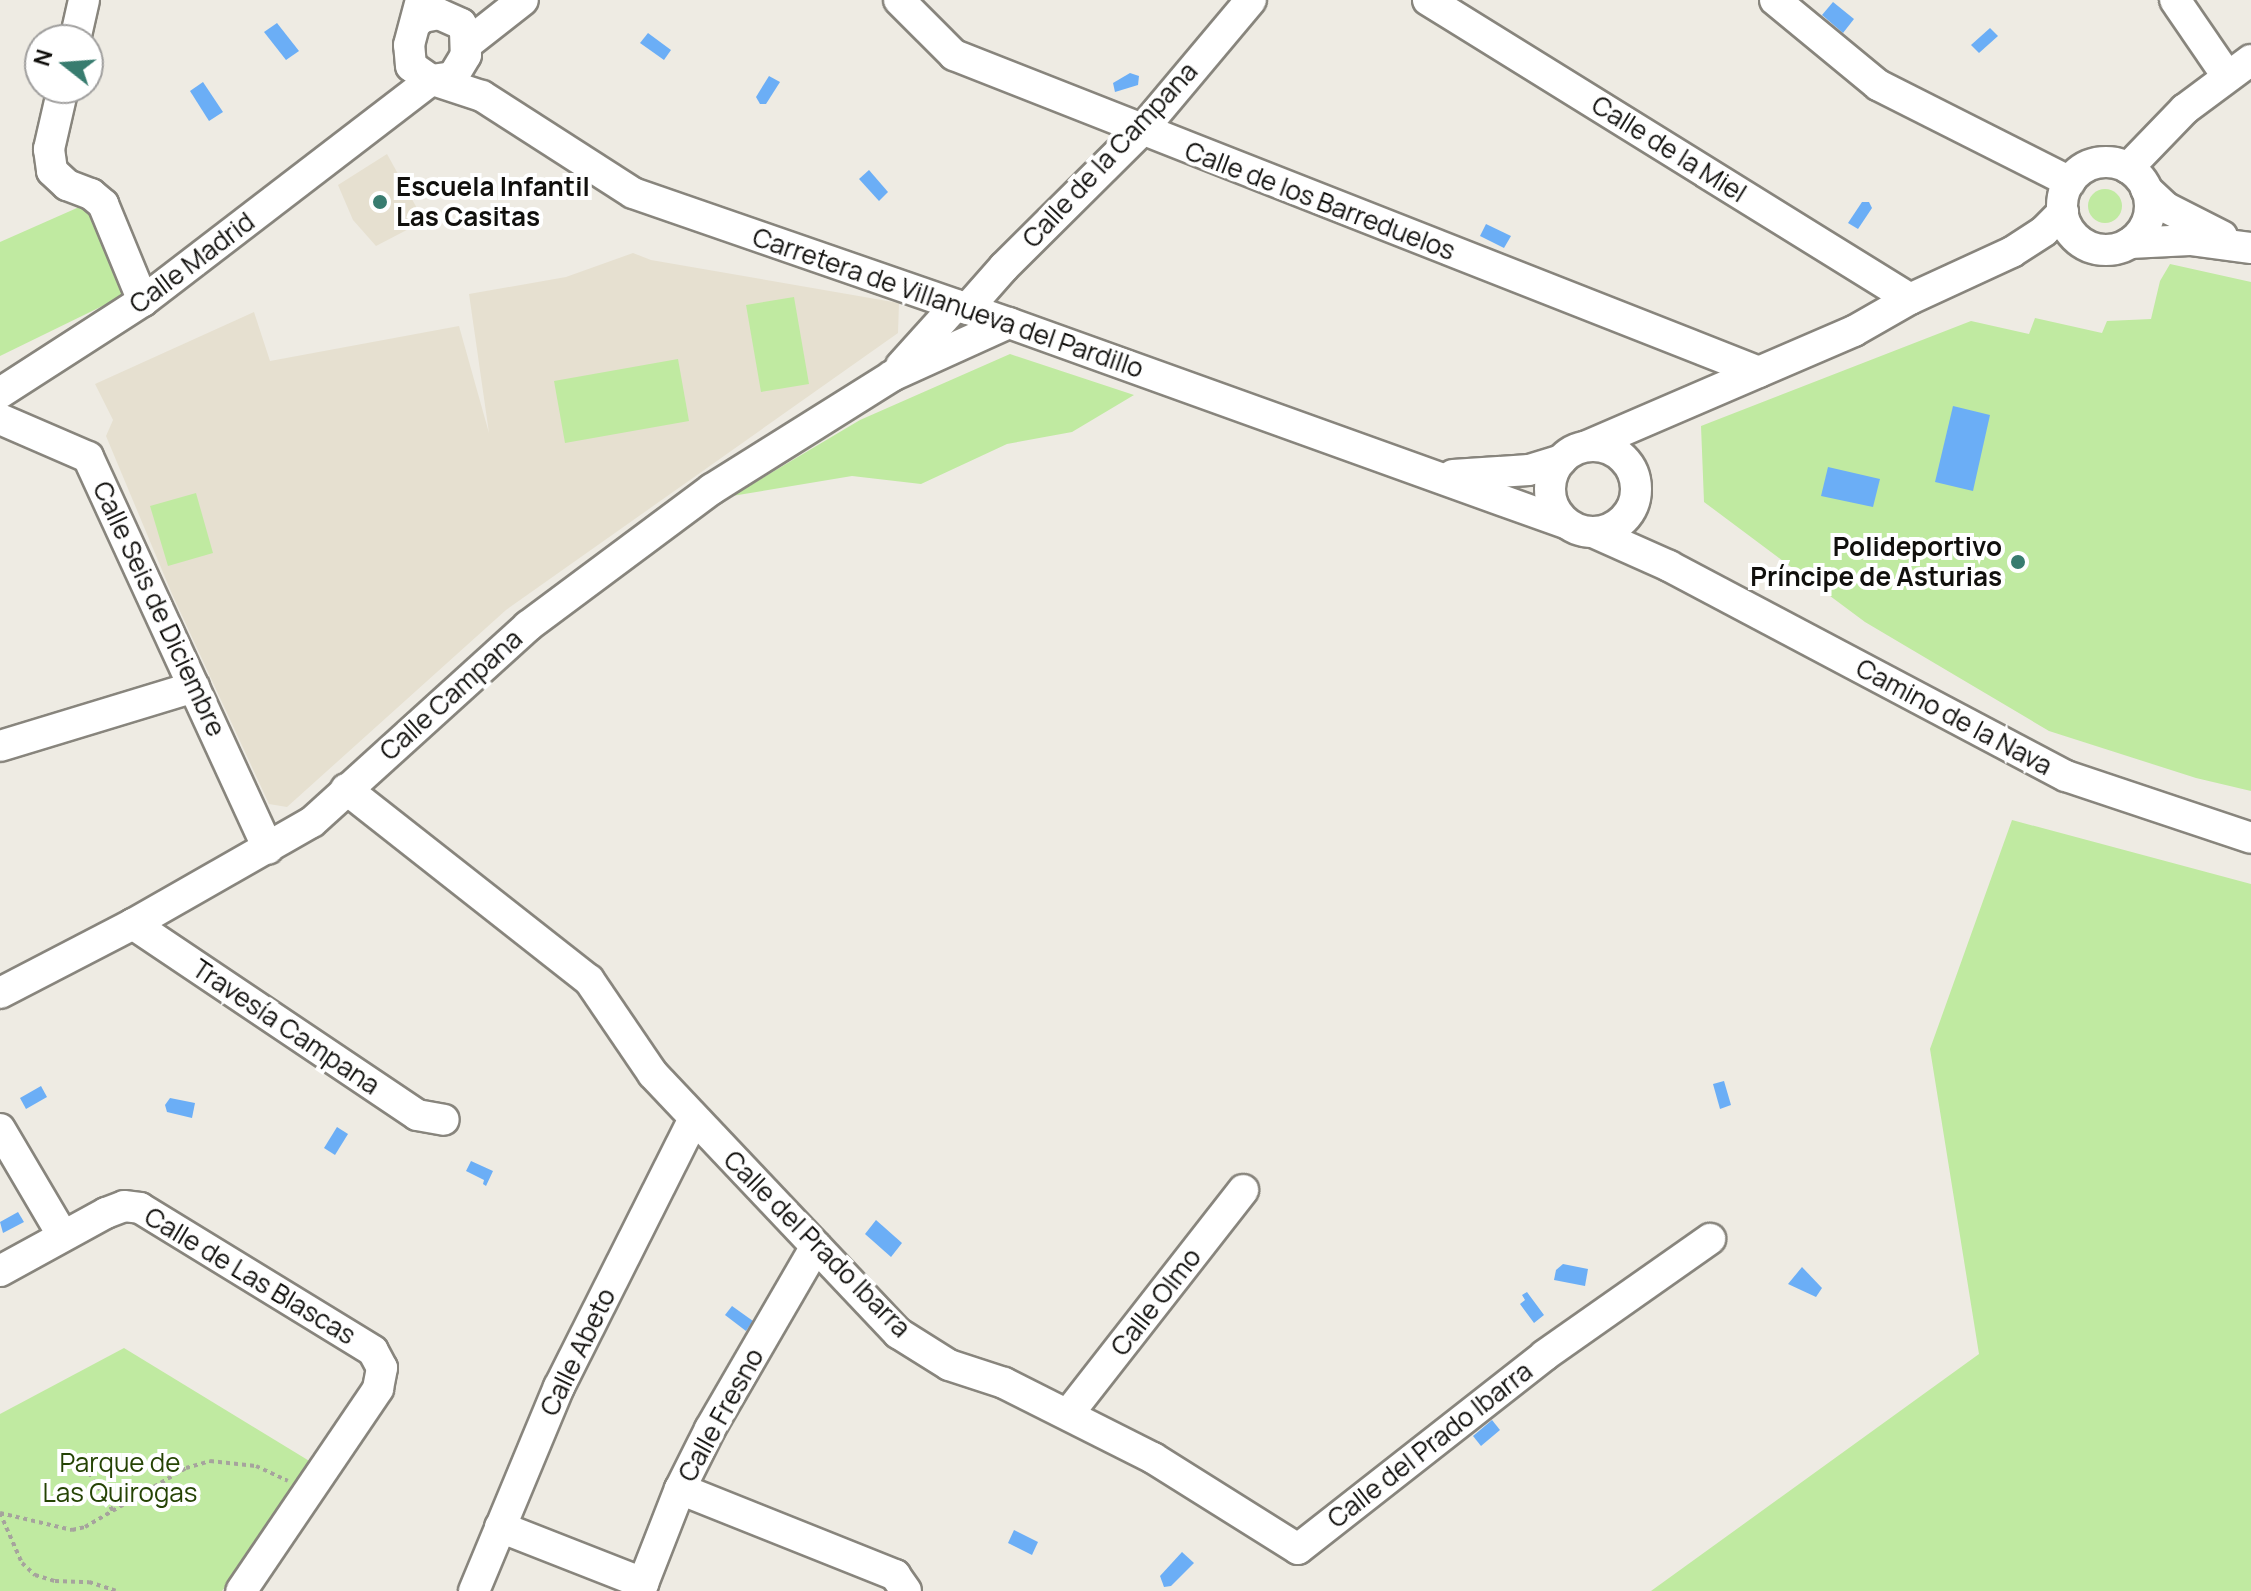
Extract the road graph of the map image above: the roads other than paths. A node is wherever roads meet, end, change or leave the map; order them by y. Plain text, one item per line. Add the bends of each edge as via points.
1 (84, 0) edge
2 (453, 0) edge
3 (523, 0) edge
4 (899, 0) edge
5 (1251, 0) edge
6 (1428, 0) edge
7 (1775, 0) edge
8 (2175, 0) edge
9 (416, 22) edge
10 (79, 24) edge
11 (466, 44) junction
12 (2239, 68) edge
13 (434, 81) junction
14 (482, 96) junction
15 (59, 104) edge
16 (377, 123) junction
17 (1141, 131) junction
18 (2137, 179) junction
19 (2070, 182) junction
20 (2063, 212) junction
21 (2130, 243) junction
22 (2090, 247) junction
23 (2250, 248) edge
24 (2012, 252) junction
25 (1910, 299) junction
26 (143, 301) junction
27 (962, 307) junction
28 (1009, 323) junction
29 (1759, 372) junction
30 (892, 376) junction
31 (0, 393) edge
32 (1676, 410) junction
33 (0, 419) edge
34 (1574, 453) junction
35 (1431, 474) junction
36 (1635, 476) junction
37 (1633, 508) junction
38 (1565, 523) junction
39 (1595, 533) junction
40 (1669, 566) junction
41 (194, 687) junction
42 (0, 746) edge
43 (346, 789) junction
44 (2251, 838) edge
45 (268, 849) junction
46 (133, 924) junction
47 (0, 993) edge
48 (694, 1119) junction
49 (444, 1120) dead end
50 (0, 1129) edge
51 (1243, 1190) dead end
52 (63, 1236) junction
53 (1710, 1239) dead end
54 (816, 1246) junction
55 (0, 1271) edge
56 (1069, 1413) junction
57 (680, 1489) junction
58 (500, 1527) junction
59 (642, 1587) edge
60 (241, 1591) edge
61 (474, 1591) edge
62 (906, 1591) edge

1 - 10 street
2 - 11 street
3 - 11 street
4 - 17 street, Calle de los Barreduelos via 954,55
5 - 17 street, Calle de la Campana
6 - 25 street, Calle de la Miel
7 - 19 street via 1878,85
8 - 12 street
9 - 11 street via 439,14 454,19
9 - 13 street via 411,66
9 - 16 street
11 - 13 street via 456,74
11 - 14 street via 468,73
12 - 18 street via 2185,109
13 - 14 street, Carretera de Villanueva del Pardillo
13 - 16 street, Calle Madrid
14 - 27 street, Carretera de Villanueva del Pardillo via 633,193
15 - 26 street via 49,149 52,171 103,204
16 - 26 street, Calle Madrid
17 - 27 street, Calle de la Campana
17 - 29 street, Calle de los Barreduelos
18 - 19 street via 2103,163
18 - 21 street via 2149,213
18 - 23 street via 2165,207
19 - 20 street
20 - 22 street via 2074,237
20 - 24 street, Carretera de Villanueva del Pardillo
21 - 22 street via 2110,250
21 - 23 street via 2190,240
22 - 24 street, Carretera de Villanueva del Pardillo
24 - 25 street, Carretera de Villanueva del Pardillo
25 - 29 street, Carretera de Villanueva del Pardillo via 1854,331
26 - 31 street, Calle Madrid
27 - 28 street, Carretera de Villanueva del Pardillo
27 - 30 street, Calle de la Campana
28 - 30 street
28 - 35 street, Carretera de Villanueva del Pardillo
29 - 32 street, Carretera de Villanueva del Pardillo
30 - 43 street, Calle Campana via 712,489 592,576 528,626
32 - 34 street, Carretera de Villanueva del Pardillo
32 - 36 street, Carretera de Villanueva del Pardillo via 1651,437
33 - 41 street, Calle Seis de Diciembre via 88,457
34 - 35 street, Carretera de Villanueva del Pardillo via 1529,470
34 - 36 street via 1611,449
34 - 38 street via 1553,472 1551,500
35 - 38 street, Carretera de Villanueva del Pardillo
36 - 37 street
37 - 39 street via 1618,526
37 - 40 street, Camino de la Nava via 1641,538
38 - 39 street
39 - 40 street, Camino de la Nava
40 - 44 street, Camino de la Nava via 2066,776
41 - 42 street
41 - 45 street, Calle Seis de Diciembre
43 - 45 street, Calle Campana via 312,822
43 - 48 street, Calle del Prado Ibarra via 589,980 653,1074
45 - 46 street, Calle Campana
46 - 47 street, Calle Campana
46 - 49 street, Travesía Campana via 417,1115
48 - 54 street, Calle del Prado Ibarra
48 - 58 street, Calle Abeto via 559,1387
50 - 52 street
51 - 56 street, Calle Olmo
52 - 55 street, Calle de Las Blascas
52 - 60 street, Calle de Las Blascas via 124,1206 140,1208 373,1351 382,1368 378,1389
53 - 56 street, Calle del Prado Ibarra via 1545,1355 1298,1549 1153,1458
54 - 56 street, Calle del Prado Ibarra via 898,1333 949,1365
54 - 57 street, Calle Fresno
57 - 59 street, Calle Fresno
57 - 62 street via 895,1575
58 - 59 street
58 - 61 street, Calle Abeto

